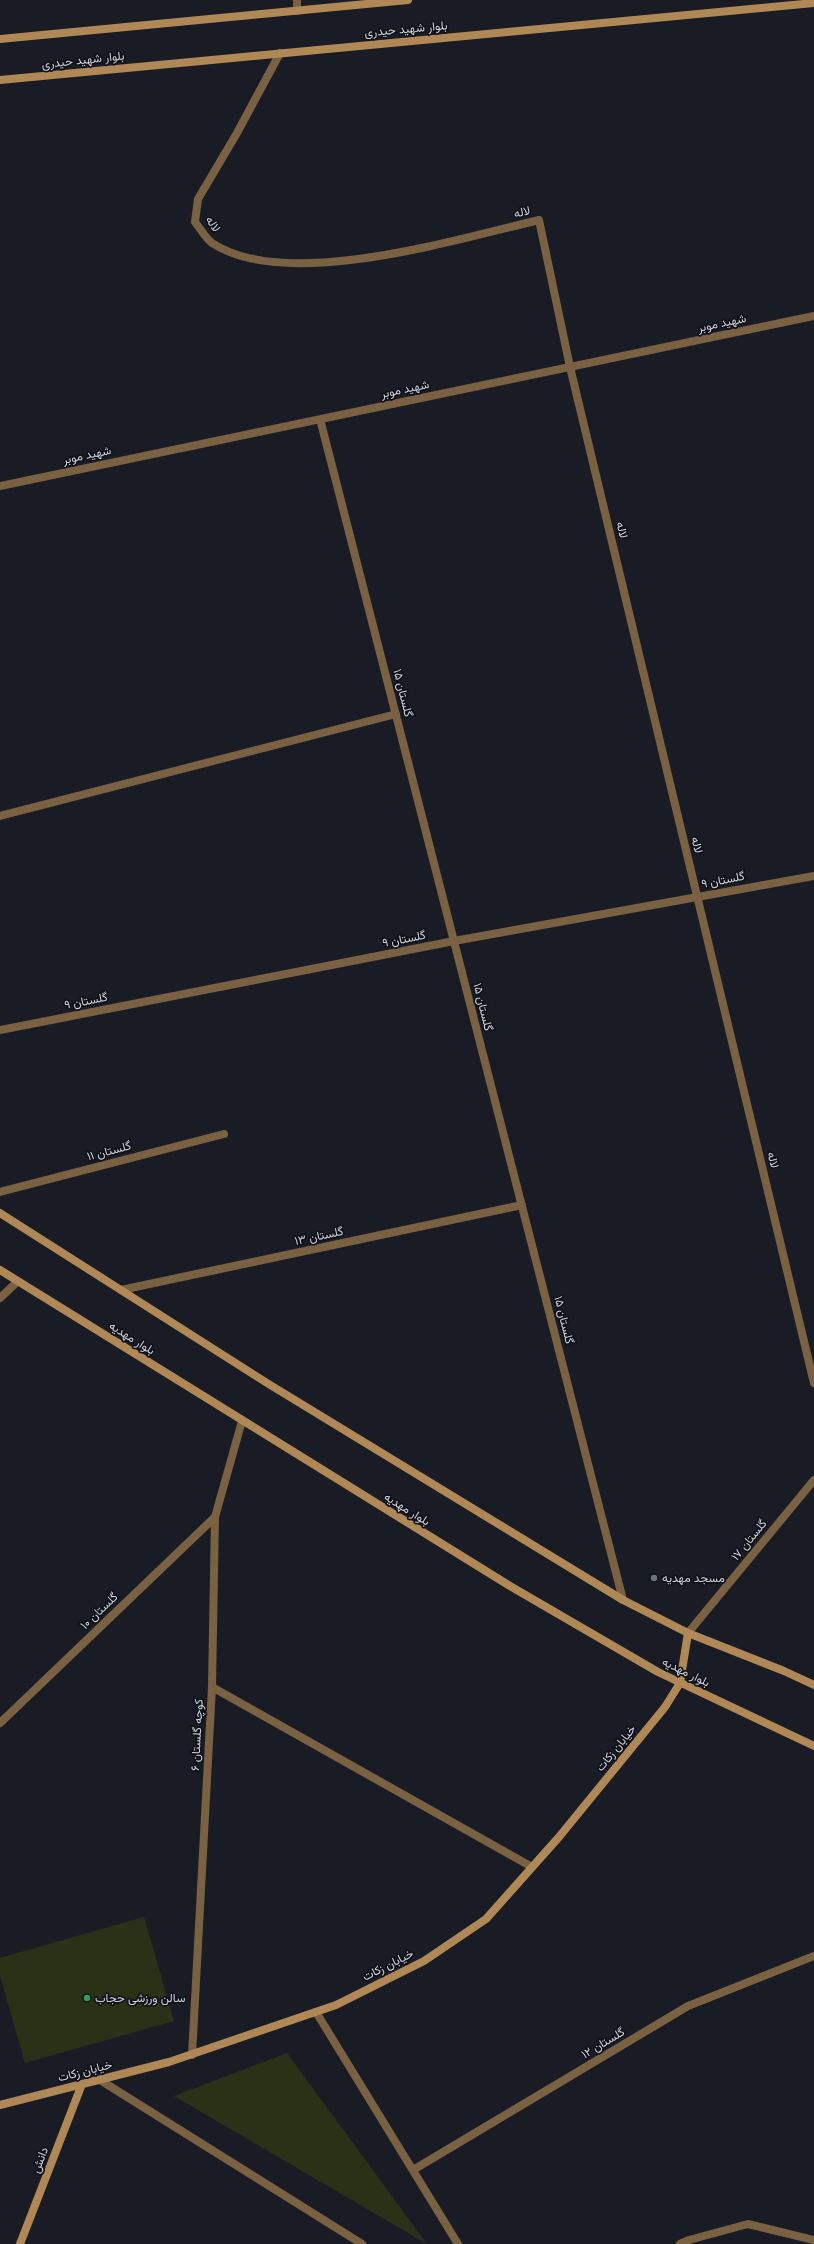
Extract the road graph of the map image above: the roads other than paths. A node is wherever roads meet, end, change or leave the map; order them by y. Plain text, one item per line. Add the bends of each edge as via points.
1 (297, 0) edge
2 (408, 0) edge
3 (814, 3) edge
4 (297, 11) junction
5 (0, 39) edge
6 (280, 53) junction
7 (0, 80) edge
8 (814, 316) edge
9 (570, 367) junction
10 (320, 419) junction
11 (0, 486) edge
12 (396, 714) junction
13 (0, 816) edge
14 (814, 876) edge
15 (697, 897) junction
16 (454, 941) junction
17 (0, 1030) edge
18 (224, 1134) dead end
19 (0, 1192) edge
20 (522, 1205) junction
21 (0, 1213) edge
22 (0, 1270) edge
23 (17, 1282) junction
24 (121, 1290) junction
25 (0, 1298) edge
26 (814, 1383) edge
27 (242, 1420) junction
28 (814, 1480) edge
29 (215, 1517) junction
30 (623, 1600) junction
31 (688, 1633) junction
32 (680, 1683) junction
33 (814, 1685) edge
34 (212, 1687) junction
35 (0, 1723) edge
36 (814, 1746) edge
37 (532, 1867) junction
38 (814, 1956) edge
39 (316, 2012) junction
40 (192, 2055) junction
41 (100, 2080) junction
42 (82, 2084) junction
43 (0, 2105) edge
44 (413, 2170) junction
45 (814, 2240) edge
46 (20, 2244) edge
47 (362, 2244) edge
48 (458, 2244) edge
49 (680, 2244) edge

1 - 4 street
2 - 4 main road
3 - 6 main road, بلوار شهید حیدری
4 - 5 main road
6 - 7 main road, بلوار شهید حیدری
6 - 9 street, لاله via 198,199 196,222 211,242 240,257 297,265 395,254 539,220
8 - 9 street, شهید موبر
9 - 10 street, شهید موبر
9 - 15 street, لاله
10 - 11 street, شهید موبر
10 - 12 street, گلستان ۱۵
12 - 13 street
12 - 16 street, گلستان ۱۵
14 - 15 street, گلستان ۹
15 - 16 street, گلستان ۹
15 - 26 street, لاله
16 - 17 street, گلستان ۹
16 - 20 street, گلستان ۱۵
18 - 19 street, گلستان ۱۱
20 - 24 street, گلستان ۱۳
20 - 30 street, گلستان ۱۵
21 - 24 main road
22 - 23 main road, بلوار مهدیه
23 - 25 street
23 - 27 main road, بلوار مهدیه
24 - 30 main road via 267,1383
27 - 29 street, کوچه گلستان ۶
27 - 32 main road, بلوار مهدیه via 510,1586
28 - 31 street, گلستان ۱۷
29 - 34 street, کوچه گلستان ۶
29 - 35 street, گلستان ۱۰
30 - 31 main road
31 - 32 main road
31 - 33 main road
32 - 36 main road, بلوار مهدیه
32 - 37 main road, خیابان زکات via 665,1707
34 - 37 street
34 - 40 street, کوچه گلستان ۶
37 - 39 main road, خیابان زکات via 486,1919 430,1957 336,2005
38 - 44 street, گلستان ۱۲ via 688,2006
39 - 40 main road, خیابان زکات
39 - 44 street
40 - 41 main road, خیابان زکات
41 - 42 main road, خیابان زکات
41 - 47 street
42 - 43 main road, خیابان زکات
42 - 46 main road, دانش
44 - 48 street
45 - 49 street via 748,2224

